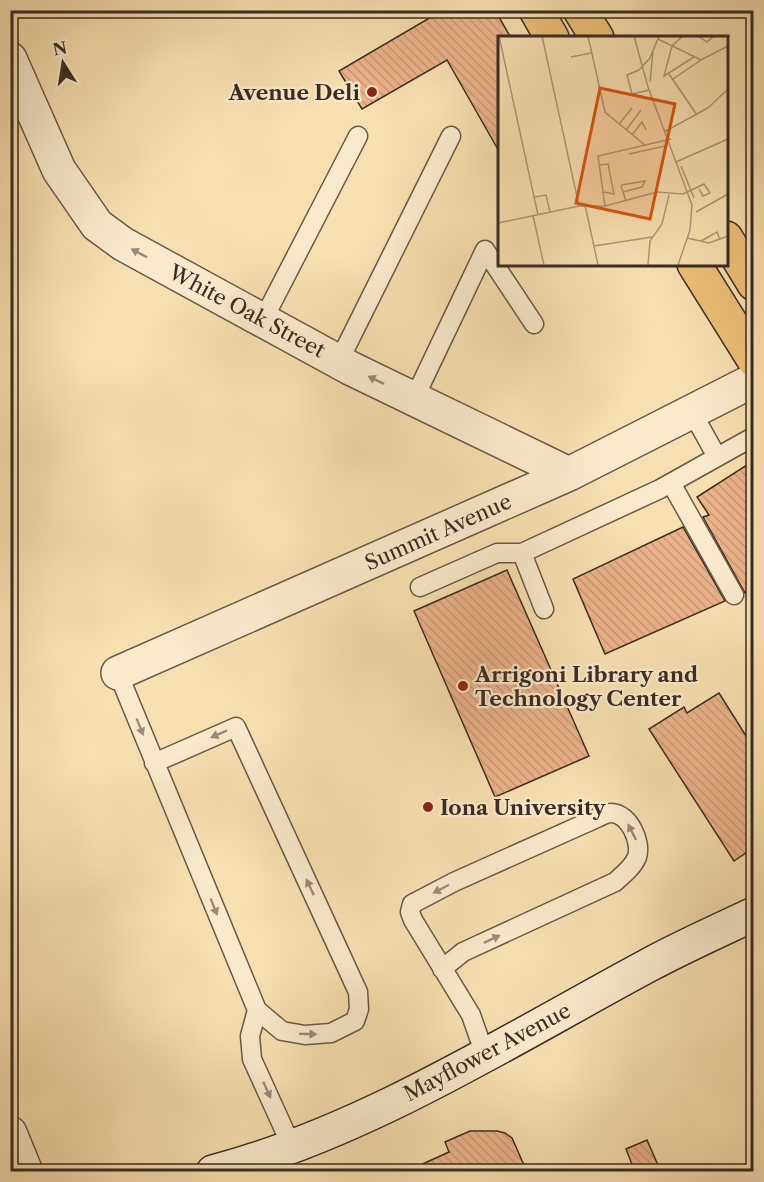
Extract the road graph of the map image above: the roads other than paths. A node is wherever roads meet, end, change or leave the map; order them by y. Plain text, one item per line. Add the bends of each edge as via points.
1 (536, 10) edge
2 (580, 10) edge
3 (551, 36) edge
4 (596, 36) edge
5 (10, 59) edge
6 (358, 136) dead end
7 (451, 136) dead end
8 (728, 241) edge
9 (695, 266) edge
10 (753, 282) edge
11 (720, 303) junction
12 (263, 320) junction
13 (534, 324) dead end
14 (753, 360) edge
15 (339, 361) junction
16 (753, 380) edge
17 (414, 399) junction
18 (692, 412) junction
19 (753, 437) edge
20 (717, 458) junction
21 (569, 474) junction
22 (671, 483) junction
23 (522, 553) junction
24 (420, 587) dead end
25 (734, 595) dead end
26 (544, 609) dead end
27 (117, 673) joint
28 (154, 763) junction
29 (753, 914) edge
30 (442, 969) junction
31 (257, 1010) junction
32 (485, 1055) junction
33 (10, 1134) edge
34 (292, 1147) junction
35 (26, 1172) edge
36 (213, 1172) edge

1 - 3 main road
2 - 4 main road
12 -> 5 street, White Oak Street via 123,244 97,225 59,170
6 - 12 lane
7 - 15 lane
8 - 10 main road
9 - 11 main road
10 - 11 street
11 - 14 main road
12 - 15 street, White Oak Street
13 - 17 lane via 485,250
17 -> 15 street, White Oak Street
16 - 18 street, Summit Avenue
17 - 21 street, White Oak Street
18 - 20 lane
18 - 21 street, Summit Avenue
19 - 20 lane
20 - 22 lane
21 - 27 street, Summit Avenue
22 - 23 lane
22 - 25 lane
23 - 24 lane via 497,553
23 - 26 lane
27 -> 28 lane
28 -> 31 lane
31 -> 28 lane via 282,1031 305,1035 331,1033 355,1021 358,992 236,727
29 - 32 street, Mayflower Avenue via 650,964
30 -> 30 lane via 464,952 615,882 637,857 638,845 629,824 610,813 412,904 413,920
30 - 32 lane via 471,1016
31 -> 34 lane via 250,1036 252,1059
32 - 34 street, Mayflower Avenue
33 - 35 street
34 - 36 street, Mayflower Avenue

